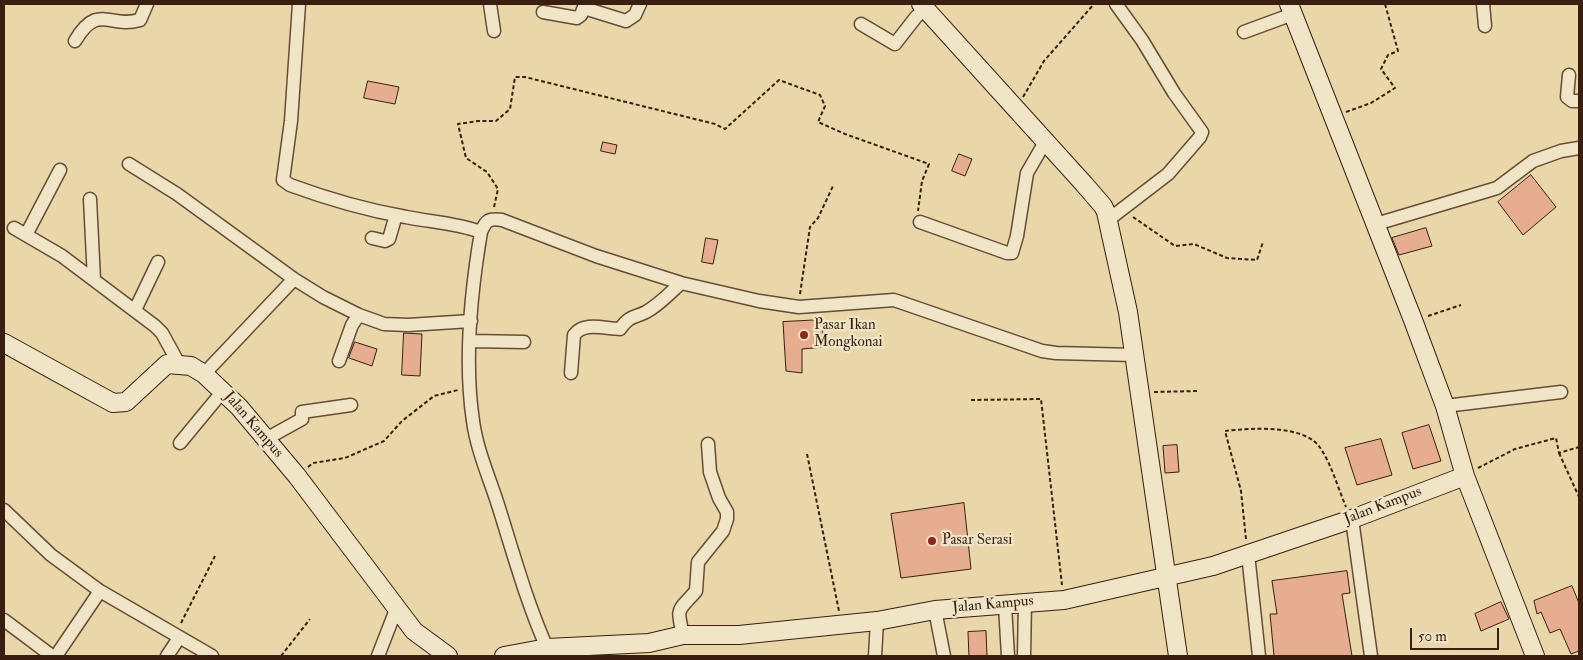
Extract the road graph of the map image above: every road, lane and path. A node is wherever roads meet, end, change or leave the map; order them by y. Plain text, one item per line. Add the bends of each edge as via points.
1 (147, 4) edge
2 (299, 4) edge
3 (490, 4) edge
4 (640, 4) edge
5 (1094, 4) edge
6 (1116, 4) edge
7 (1385, 4) edge
8 (1483, 4) edge
9 (584, 6) edge
10 (923, 6) edge
11 (1291, 9) edge
12 (543, 12) dead end
13 (861, 24) dead end
14 (1485, 26) dead end
15 (494, 31) dead end
16 (1244, 32) dead end
17 (75, 41) dead end
18 (1569, 74) dead end
19 (1579, 101) edge
20 (1016, 110) junction
21 (1332, 117) junction
22 (1045, 142) junction
23 (1579, 148) edge
24 (129, 164) dead end
25 (60, 170) dead end
26 (833, 186) dead end
27 (90, 199) dead end
28 (396, 215) junction
29 (1115, 215) junction
30 (492, 218) junction
31 (920, 222) joint
32 (1376, 224) junction
33 (14, 228) dead end
34 (482, 232) junction
35 (26, 235) junction
36 (372, 238) dead end
37 (1263, 242) dead end
38 (158, 262) dead end
39 (294, 279) junction
40 (94, 280) junction
41 (681, 283) junction
42 (1462, 305) dead end
43 (799, 307) junction
44 (135, 310) junction
45 (358, 315) junction
46 (1412, 317) junction
47 (471, 321) junction
48 (471, 341) junction
49 (524, 342) dead end
50 (4, 343) edge
51 (1134, 355) junction
52 (339, 361) dead end
53 (179, 364) junction
54 (571, 373) dead end
55 (204, 374) junction
56 (470, 386) junction
57 (223, 391) junction
58 (1197, 391) dead end
59 (1140, 392) junction
60 (1561, 392) dead end
61 (971, 400) dead end
62 (351, 405) dead end
63 (1444, 406) junction
64 (266, 439) junction
65 (180, 443) dead end
66 (708, 444) dead end
67 (1579, 447) edge
68 (1559, 453) junction
69 (808, 454) dead end
70 (297, 476) junction
71 (1464, 476) junction
72 (1579, 497) edge
73 (4, 510) edge
74 (1352, 519) junction
75 (1248, 554) junction
76 (215, 556) dead end
77 (1167, 576) junction
78 (100, 592) junction
79 (1064, 600) junction
80 (1025, 602) junction
81 (1005, 606) junction
82 (397, 607) junction
83 (935, 610) junction
84 (310, 619) dead end
85 (4, 620) edge
86 (876, 621) junction
87 (842, 623) junction
88 (683, 635) junction
89 (177, 637) junction
90 (547, 648) junction
91 (52, 656) edge
92 (56, 656) edge
93 (167, 656) edge
94 (212, 656) edge
95 (281, 656) edge
96 (378, 656) edge
97 (448, 656) edge
98 (504, 656) edge
99 (875, 656) edge
100 (944, 656) edge
101 (1008, 656) edge
102 (1024, 656) edge
103 (1178, 656) edge
104 (1259, 656) edge
105 (1371, 656) edge
106 (1535, 656) edge

1 - 17 street via 140,20 99,19 86,24
2 - 28 street via 291,121 283,180 346,204
3 - 15 street
4 - 9 street via 635,15 626,21
5 - 20 path via 1044,61
6 - 29 street via 1202,132 1168,174
7 - 21 path via 1398,51 1388,56 1381,69 1394,88 1371,103
8 - 14 street
9 - 12 street via 578,18
10 - 13 street via 895,44
10 - 20 street
11 - 16 street
11 - 21 street
18 - 19 street via 1567,97
20 - 22 street
21 - 32 street
22 - 29 street
22 - 31 street via 1027,173 1012,253
23 - 32 street via 1534,161 1498,188
24 - 39 street via 177,194
25 - 35 street
26 - 43 path via 818,218 810,227
27 - 40 street
28 - 34 street via 463,225
28 - 36 street via 388,239
29 - 37 path via 1175,246 1194,244 1228,258 1257,260
29 - 51 street via 1116,256
30 - 31 path via 498,189 487,172 466,158 458,124 496,121 510,109 514,77 525,76 725,129 779,80 820,95 825,106 818,122 929,164 922,181 917,215
30 - 34 street via 486,222
30 - 41 street
32 - 46 street
33 - 35 street
34 - 47 street
35 - 40 street
38 - 44 street
39 - 45 street
39 - 55 street
40 - 44 street
41 - 43 street
41 - 54 street via 645,313 634,315 620,329 588,326 577,331
42 - 46 path
43 - 51 street via 894,300 1042,351
44 - 53 street via 162,333
45 - 47 street via 384,324
45 - 52 street
46 - 63 street
47 - 48 street
48 - 49 street
48 - 56 street
50 - 53 street via 113,403 126,402 167,364
51 - 59 street
53 - 55 street, Jalan Kampus
55 - 57 street, Jalan Kampus
56 - 70 path via 434,396 402,421 384,441 336,460 313,463
56 - 90 street via 472,420 481,457 531,611
57 - 64 street, Jalan Kampus
57 - 65 street
58 - 59 path
59 - 77 street
60 - 63 street
61 - 79 path via 1040,400
62 - 64 street via 302,412 302,419
63 - 71 street
64 - 70 street, Jalan Kampus
66 - 88 street via 710,472 727,519 723,531 698,562 696,591 678,613
67 - 68 path
68 - 71 path via 1556,438 1514,449
68 - 72 path
69 - 87 path
70 - 82 street, Jalan Kampus
71 - 74 street, Jalan Kampus
71 - 106 street
73 - 78 street via 51,555
74 - 75 street, Jalan Kampus
74 - 75 path via 1321,448 1304,434 1277,430 1225,431 1241,491
74 - 105 street
75 - 77 street, Jalan Kampus
75 - 104 street
76 - 89 path
77 - 79 street, Jalan Kampus
77 - 103 street
78 - 89 street
78 - 92 street
79 - 80 street, Jalan Kampus
80 - 81 street, Jalan Kampus
80 - 102 street
81 - 83 street, Jalan Kampus
81 - 101 street
82 - 96 street
82 - 97 street, Jalan Kampus via 414,631
83 - 86 street, Jalan Kampus
83 - 100 street
84 - 95 path
85 - 91 street
86 - 87 street, Jalan Kampus
86 - 99 street
87 - 88 street, Jalan Kampus via 739,635
88 - 90 street, Jalan Kampus via 649,643
89 - 93 street
89 - 94 street
90 - 98 street, Jalan Kampus

